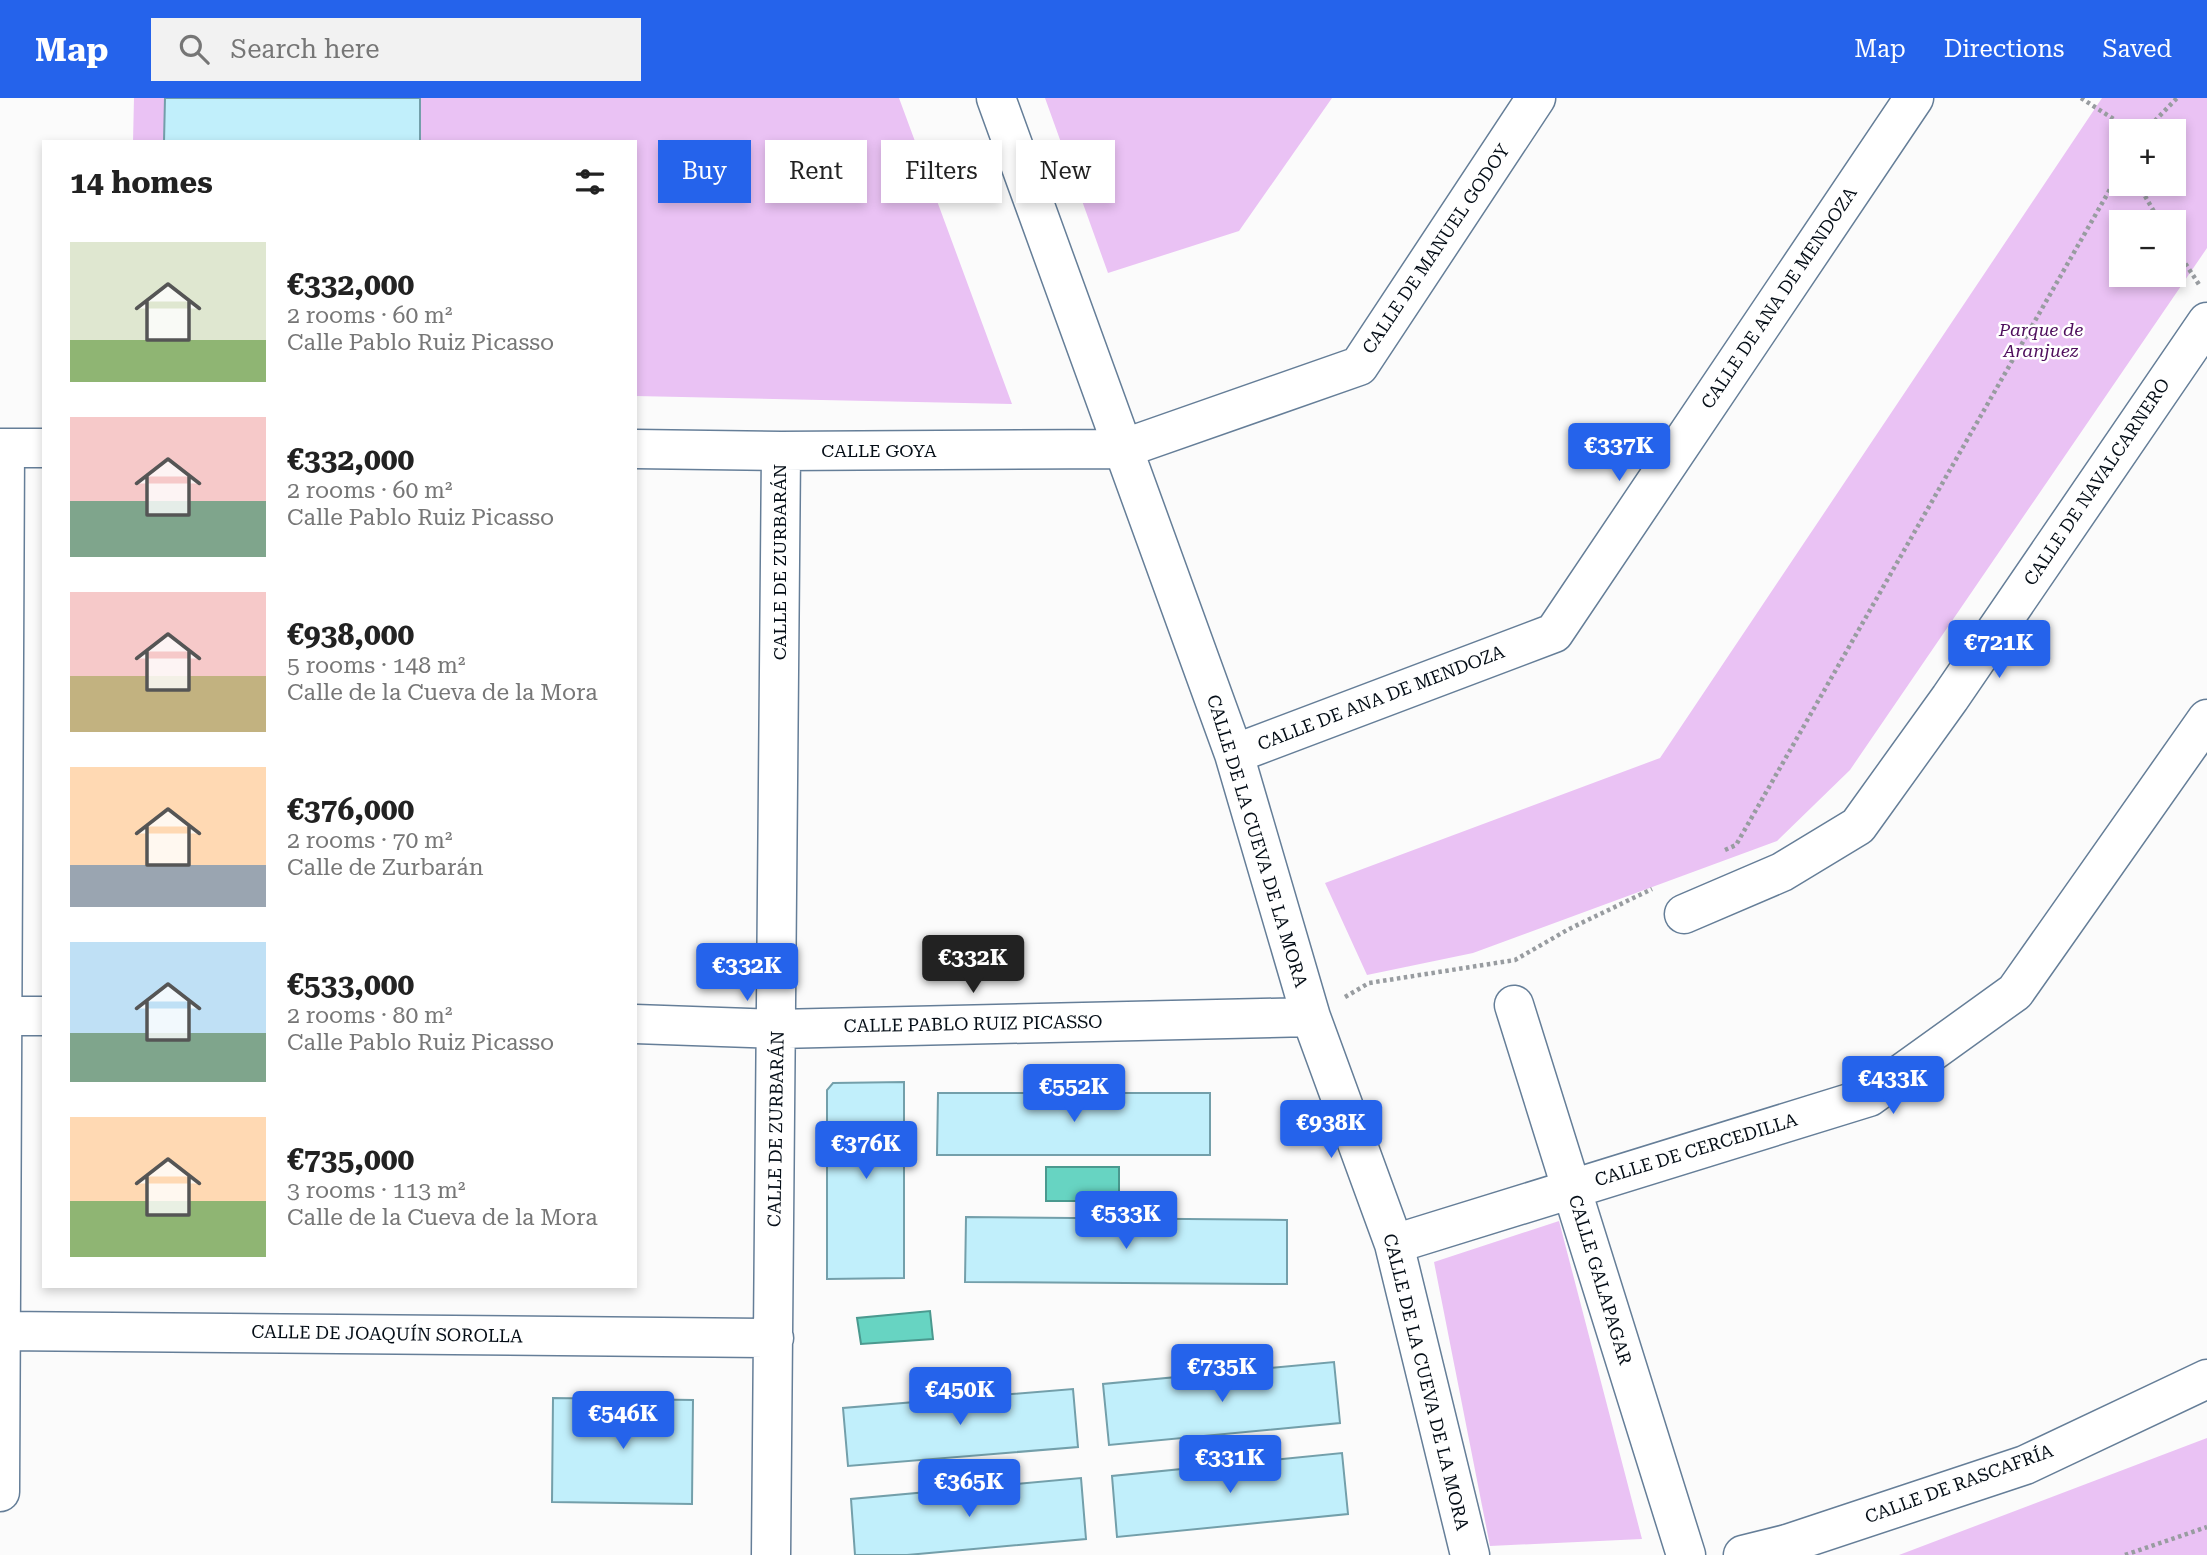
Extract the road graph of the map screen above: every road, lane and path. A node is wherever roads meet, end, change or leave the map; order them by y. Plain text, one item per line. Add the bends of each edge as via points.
1 (996, 98) edge
2 (1536, 98) edge
3 (1914, 98) edge
4 (2081, 98) edge
5 (2177, 98) edge
6 (2113, 119) edge
7 (2157, 119) edge
8 (2109, 191) edge
9 (2186, 264) edge
10 (2207, 295) edge
11 (2207, 322) edge
12 (3, 448) edge
13 (42, 448) edge
14 (637, 449) edge
15 (1122, 449) junction
16 (781, 451) junction
17 (2207, 719) edge
18 (1234, 754) junction
19 (1724, 851) dead end
20 (1654, 888) dead end
21 (1684, 914) dead end
22 (1514, 1005) dead end
23 (1, 1016) edge
24 (42, 1016) edge
25 (1311, 1017) junction
26 (637, 1024) edge
27 (777, 1029) junction
28 (1571, 1189) junction
29 (1394, 1244) junction
30 (1, 1331) edge
31 (774, 1338) junction
32 (2207, 1379) edge
33 (0, 1492) edge
34 (2207, 1527) edge
35 (771, 1555) edge
36 (1470, 1555) edge
37 (1686, 1555) edge
38 (1743, 1555) edge
39 (2125, 1555) edge

1 - 15 street, CALLE DE LA CUEVA DE LA MORA
2 - 15 street, CALLE DE MANUEL GODOY via 1359,366
3 - 18 street, CALLE DE ANA DE MENDOZA via 1554,633
4 - 6 path
5 - 7 path
8 - 19 path via 1736,845
9 - 10 path
11 - 21 street, CALLE DE NAVALCARNERO via 1858,826 1782,872
12 - 13 street
12 - 23 street
14 - 16 street, CALLE GOYA
15 - 16 street, CALLE GOYA
15 - 18 street, CALLE DE LA CUEVA DE LA MORA
16 - 27 street, CALLE DE ZURBARÁN
17 - 28 street, CALLE DE CERCEDILLA via 2015,992 1869,1097
18 - 25 street, CALLE DE LA CUEVA DE LA MORA
20 - 25 path via 1515,960 1369,983
22 - 28 street, CALLE GALAPAGAR
23 - 24 street
23 - 30 street
25 - 27 street, CALLE PABLO RUIZ PICASSO
25 - 29 street, CALLE DE LA CUEVA DE LA MORA
26 - 27 street, CALLE PABLO RUIZ PICASSO
27 - 31 street, CALLE DE ZURBARÁN
28 - 29 street, CALLE DE CERCEDILLA
28 - 37 street, CALLE GALAPAGAR
29 - 36 street, CALLE DE LA CUEVA DE LA MORA
30 - 31 street, CALLE DE JOAQUÍN SOROLLA
30 - 33 street
31 - 35 street, CALLE DE ZURBARÁN
32 - 38 street, CALLE DE RASCAFRÍA via 2025,1465
34 - 39 path

